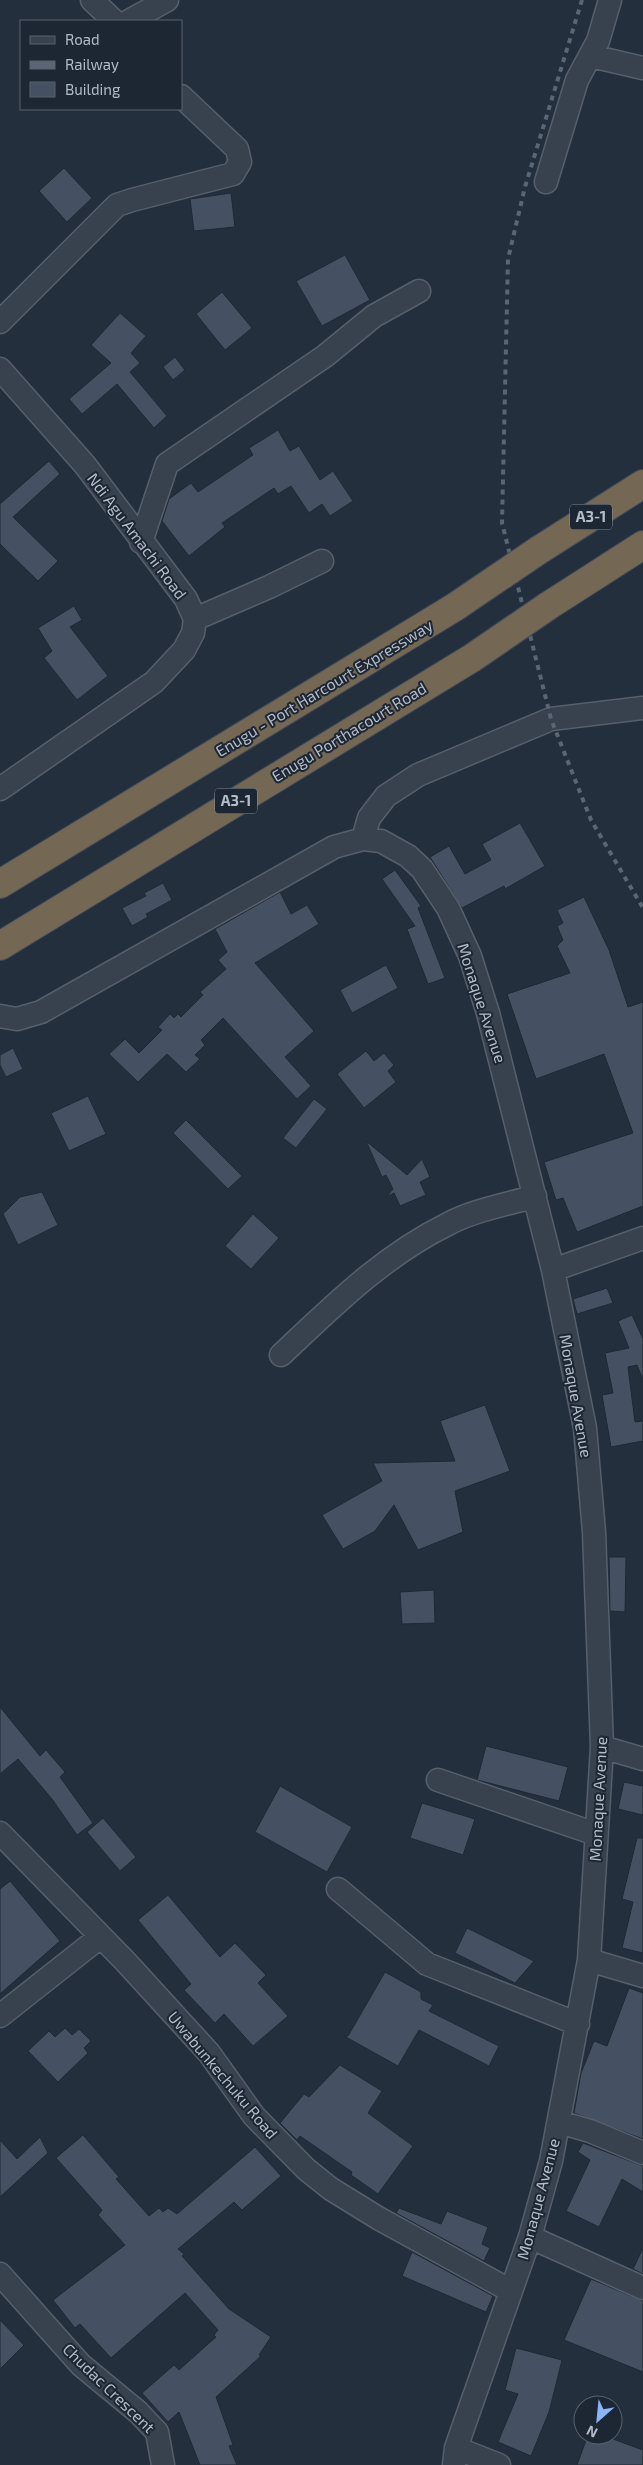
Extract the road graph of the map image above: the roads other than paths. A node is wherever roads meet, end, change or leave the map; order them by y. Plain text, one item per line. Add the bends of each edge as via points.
1 (92, 0) edge
2 (167, 0) edge
3 (610, 0) edge
4 (113, 20) edge
5 (131, 20) edge
6 (591, 56) junction
7 (643, 68) edge
8 (182, 97) edge
9 (546, 182) dead end
10 (419, 291) dead end
11 (0, 322) edge
12 (0, 369) edge
13 (643, 484) edge
14 (141, 542) junction
15 (643, 545) edge
16 (322, 561) dead end
17 (195, 619) junction
18 (643, 708) edge
19 (0, 789) edge
20 (363, 839) junction
21 (0, 884) edge
22 (0, 946) edge
23 (0, 1016) edge
24 (535, 1196) junction
25 (643, 1238) edge
26 (553, 1270) junction
27 (281, 1355) dead end
28 (602, 1747) junction
29 (643, 1759) edge
30 (438, 1780) dead end
31 (0, 1833) edge
32 (596, 1834) junction
33 (338, 1889) dead end
34 (100, 1937) junction
35 (589, 1960) junction
36 (643, 1976) edge
37 (0, 2016) edge
38 (578, 2024) junction
39 (559, 2122) junction
40 (643, 2154) edge
41 (530, 2237) junction
42 (0, 2274) edge
43 (643, 2288) edge
44 (511, 2291) junction
45 (455, 2457) edge
46 (163, 2465) edge
47 (499, 2465) edge

1 - 4 street
2 - 5 street
3 - 6 street
6 - 7 street
6 - 9 street via 578,80
8 - 11 street via 237,149 240,162 233,174 117,206
10 - 14 street via 374,316 325,356 167,464
12 - 14 street, Ndi Agu Amachi Road via 85,466
13 - 21 highway, Enugu - Port Harcourt Expressway / A3-1, bridge via 455,607
14 - 17 street, Ndi Agu Amachi Road via 186,599
15 - 22 highway, Enugu Porthacourt Road / A3-1, bridge via 472,658
16 - 17 street
17 - 19 street, Ndi Agu Amachi Road via 193,633 184,650 154,682
18 - 20 street via 551,719 418,775 386,796 369,818
20 - 23 street, Monaque Avenue via 334,847 41,1012 17,1019
20 - 24 street, Monaque Avenue via 381,841 408,856 422,869 448,908 470,956 488,1013
24 - 26 street, Monaque Avenue
24 - 27 street via 448,1224 391,1256
25 - 26 street
26 - 28 street, Monaque Avenue via 585,1428 594,1532
28 - 29 street
28 - 32 street, Monaque Avenue
30 - 32 street
31 - 34 street, Uwabunkechuku Road
32 - 35 street, Monaque Avenue
33 - 38 street via 427,1964
34 - 37 street
34 - 44 street, Uwabunkechuku Road via 209,2053 254,2116 306,2169 330,2189 378,2218
35 - 36 street
35 - 38 street, Monaque Avenue
38 - 39 street, Monaque Avenue
39 - 40 street via 590,2131
39 - 41 street, Monaque Avenue
41 - 43 street
41 - 44 street, Monaque Avenue
42 - 46 street, Chudac Crescent via 82,2364 157,2432
44 - 45 street, Monaque Avenue
45 - 47 street

